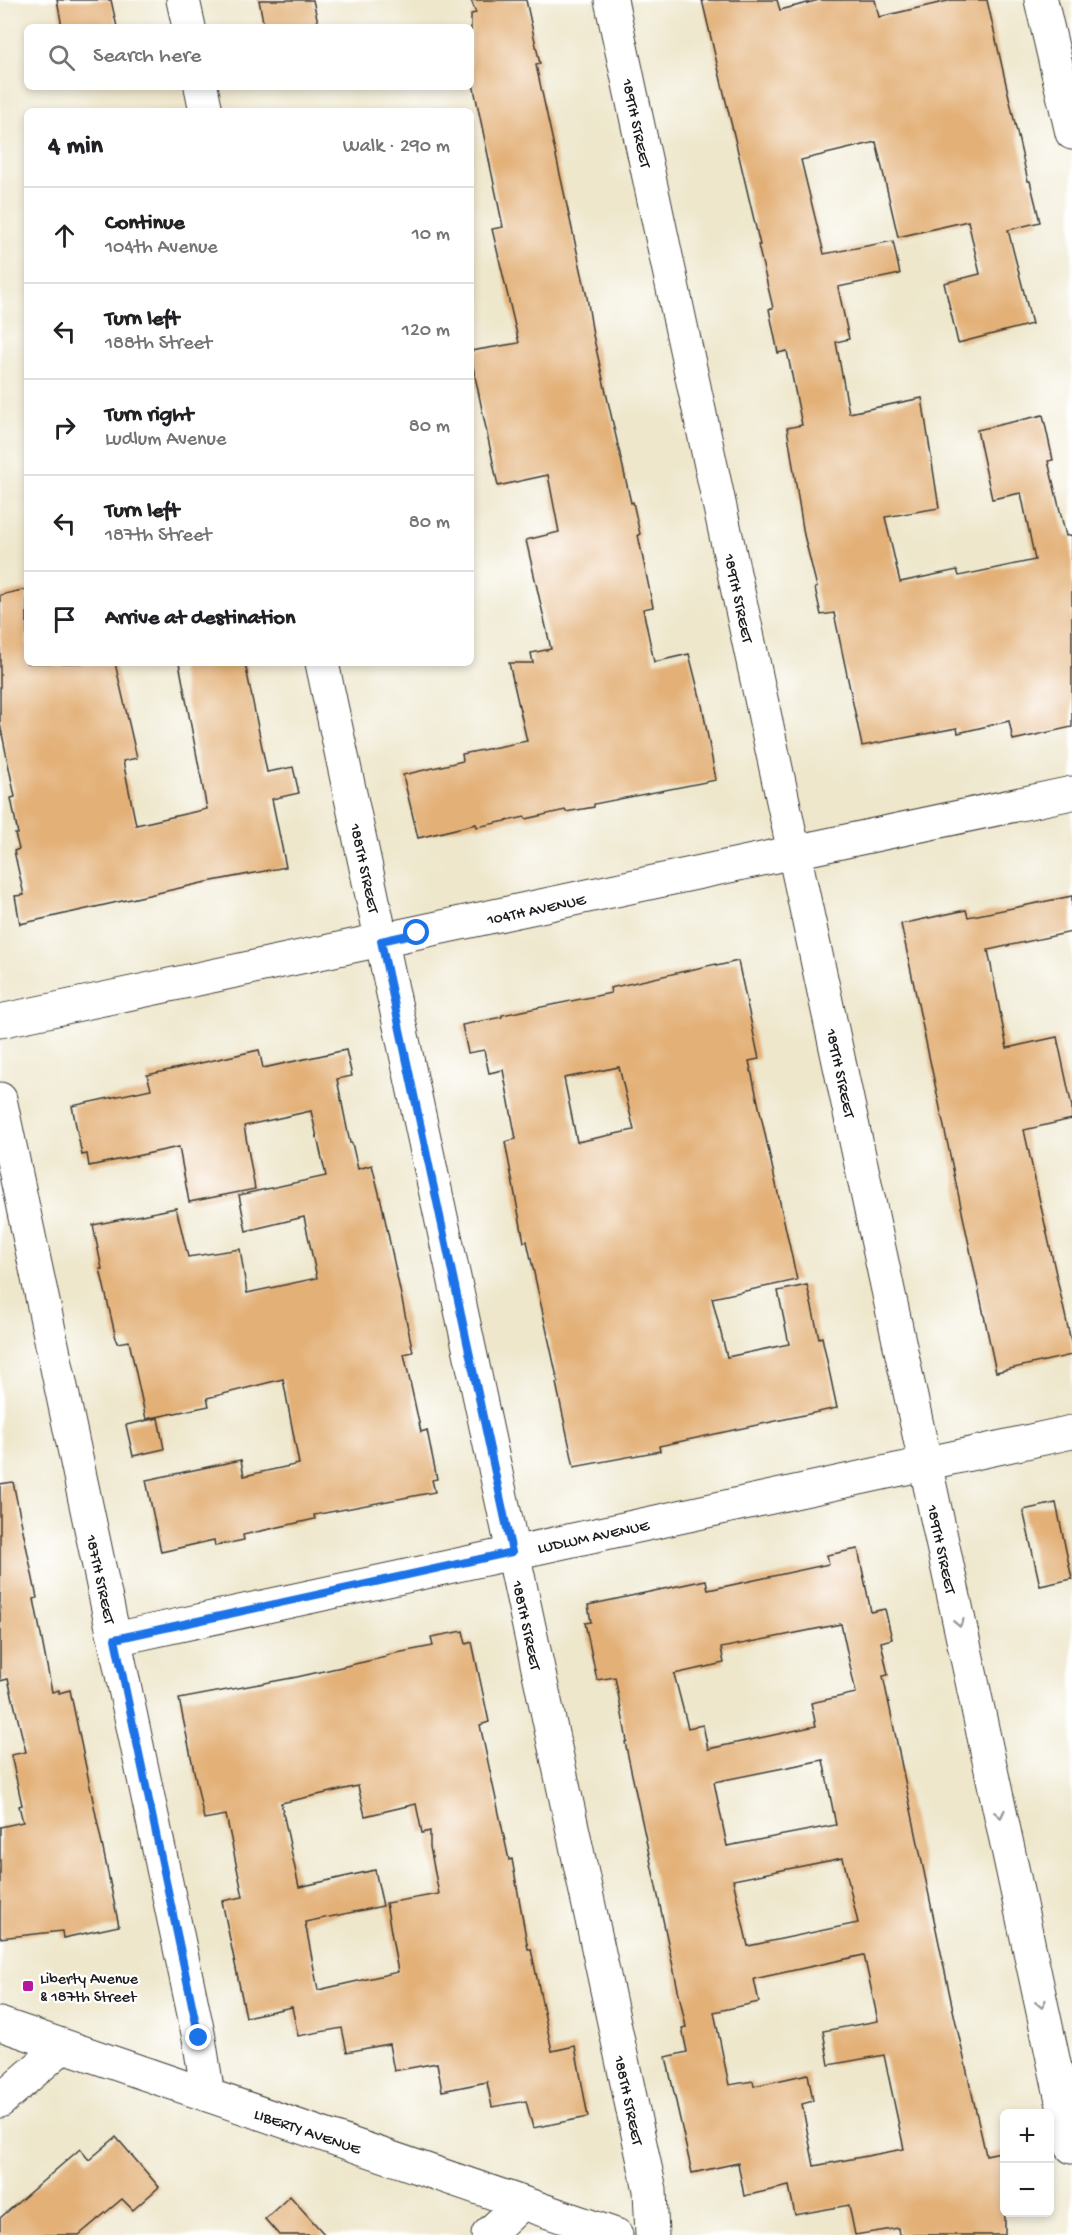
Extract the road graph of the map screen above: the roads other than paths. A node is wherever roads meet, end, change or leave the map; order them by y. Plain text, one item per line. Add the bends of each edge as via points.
1 (183, 0) edge
2 (611, 0) edge
3 (1041, 0) edge
4 (188, 24) edge
5 (202, 90) edge
6 (205, 108) edge
7 (1072, 133) edge
8 (323, 666) edge
9 (1072, 793) edge
10 (795, 852) junction
11 (381, 941) junction
12 (0, 1020) edge
13 (0, 1099) edge
14 (1072, 1432) edge
15 (924, 1463) junction
16 (512, 1552) junction
17 (115, 1639) junction
18 (0, 2024) edge
19 (63, 2046) junction
20 (208, 2095) junction
21 (0, 2101) edge
22 (1072, 2146) edge
23 (522, 2203) junction
24 (488, 2235) edge
25 (616, 2235) edge
26 (652, 2235) edge

1 - 4 street
2 - 10 street, 189TH STREET
3 - 7 street
5 - 6 street
8 - 11 street, 188TH STREET
9 - 10 street, 104TH AVENUE
10 - 11 street, 104TH AVENUE
10 - 15 street, 189TH STREET
11 - 12 street, 104TH AVENUE
11 - 16 street, 188TH STREET
13 - 17 street, 187TH STREET
14 - 15 street, LUDLUM AVENUE
15 - 16 street, LUDLUM AVENUE
15 -> 22 street, 189TH STREET
16 - 17 street, LUDLUM AVENUE
16 - 26 street, 188TH STREET via 650,2190
17 - 20 street, 187TH STREET
18 - 19 street, LIBERTY AVENUE
19 - 20 street, LIBERTY AVENUE
19 - 21 street
20 - 23 street, LIBERTY AVENUE
23 - 24 street
23 - 25 street, LIBERTY AVENUE

